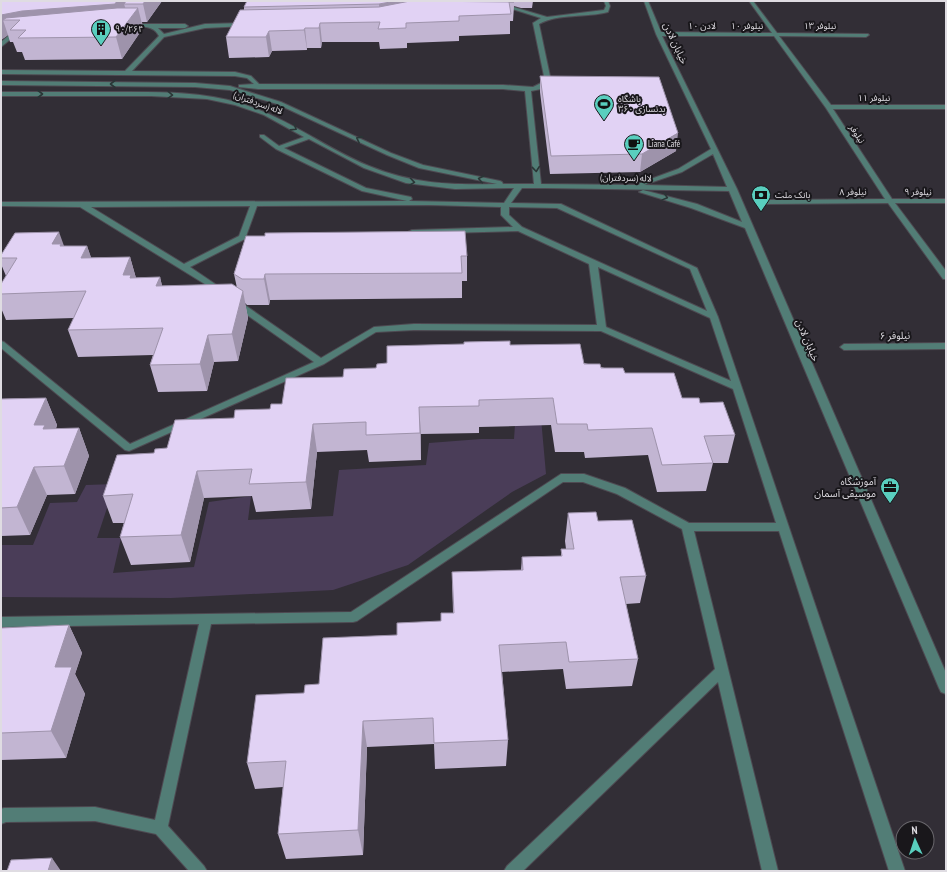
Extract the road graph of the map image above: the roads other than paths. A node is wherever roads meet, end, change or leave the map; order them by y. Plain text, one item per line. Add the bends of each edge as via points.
1 (606, 1) edge
2 (646, 1) edge
3 (751, 1) edge
4 (492, 6) edge
5 (545, 18) junction
6 (122, 24) edge
7 (250, 25) edge
8 (150, 26) junction
9 (205, 26) junction
10 (28, 34) edge
11 (659, 34) junction
12 (720, 34) joint
13 (774, 34) junction
14 (866, 35) dead end
15 (162, 36) junction
16 (1, 45) edge
17 (1, 72) edge
18 (127, 73) junction
19 (1, 84) edge
20 (195, 85) junction
21 (258, 87) junction
22 (530, 89) junction
23 (1, 94) edge
24 (252, 94) junction
25 (237, 104) junction
26 (829, 107) junction
27 (946, 107) edge
28 (262, 136) dead end
29 (308, 137) junction
30 (278, 148) junction
31 (715, 150) junction
32 (542, 186) junction
33 (519, 187) junction
34 (628, 187) junction
35 (733, 189) junction
36 (889, 200) junction
37 (946, 201) edge
38 (769, 202) dead end
39 (430, 203) junction
40 (1, 204) edge
41 (254, 204) junction
42 (82, 206) junction
43 (506, 206) junction
44 (749, 227) junction
45 (519, 229) junction
46 (401, 232) edge
47 (593, 263) junction
48 (184, 267) junction
49 (946, 277) edge
50 (714, 317) junction
51 (602, 328) junction
52 (1, 344) edge
53 (946, 346) edge
54 (844, 347) dead end
55 (321, 362) junction
56 (738, 388) junction
57 (687, 527) junction
58 (783, 527) junction
59 (206, 619) junction
60 (1, 622) edge
61 (721, 671) junction
62 (946, 688) edge
63 (1, 817) edge
64 (160, 828) junction
65 (199, 871) edge
66 (512, 871) edge
67 (770, 871) edge
68 (897, 871) edge

1 - 5 street via 606,11 596,14
2 - 11 street, خیابان لادن
3 - 13 street, نیلوفر
4 - 5 street via 510,7
5 - 22 street via 536,23 548,81 545,86
6 - 8 street
7 - 9 street
8 - 9 street
8 - 15 street via 159,30
9 - 15 street
10 - 16 street via 10,37
11 - 12 street, ۱۰ لادن
11 - 31 street, خیابان لادن
12 - 13 street, ۱۰ نیلوفر
13 - 14 street, ۱۳ نیلوفر
13 - 26 street, نیلوفر
15 - 18 street
17 - 18 street
18 - 21 street via 243,74 254,79
20 -> 19 street, لاله (سردفتران)
20 - 21 street
20 - 24 street, لاله (سردفتران) via 230,88
21 - 22 street
21 - 24 street
22 - 32 street
23 -> 25 street, لاله (سردفتران) via 151,94 207,97
24 - 25 street
33 -> 24 street, لاله (سردفتران) via 421,167 279,103
25 -> 29 street, لاله (سردفتران) via 266,114
26 - 27 street, ۱۱ نیلوفر
26 - 36 street, نیلوفر
28 - 30 street
29 - 30 street
29 -> 33 street, لاله (سردفتران) via 366,167 406,181 455,187
30 - 39 street via 364,190
31 - 34 street via 684,170 663,179
31 - 35 street, خیابان لادن
32 - 33 street, لاله (سردفتران)
32 - 34 street, لاله (سردفتران)
33 - 43 street
34 - 35 street, لاله (سردفتران)
34 -> 44 street via 694,206
35 - 44 street, خیابان لادن
36 - 37 street, ۹ نیلوفر
36 - 38 street, ۸ نیلوفر
36 - 49 street, نیلوفر
39 - 41 street
39 - 43 street
40 - 42 street
41 - 42 street
41 - 48 street via 246,237
42 - 48 street
43 - 45 street via 505,215
43 - 50 street via 558,206 693,268
44 - 62 street, خیابان لادن
45 - 46 street
45 - 47 street
47 - 50 street
47 - 51 street
48 - 55 street
50 - 56 street
51 - 55 street via 414,327 374,330
51 - 56 street
52 - 55 street via 129,448
53 - 54 street, ۶ نیلوفر
56 - 58 street
57 - 58 street
57 - 59 street via 621,491 584,478 561,478 353,617
57 - 61 street
58 - 68 street
59 - 60 street
59 - 64 street
61 - 66 street
61 - 67 street
63 - 64 street via 95,814
64 - 65 street

